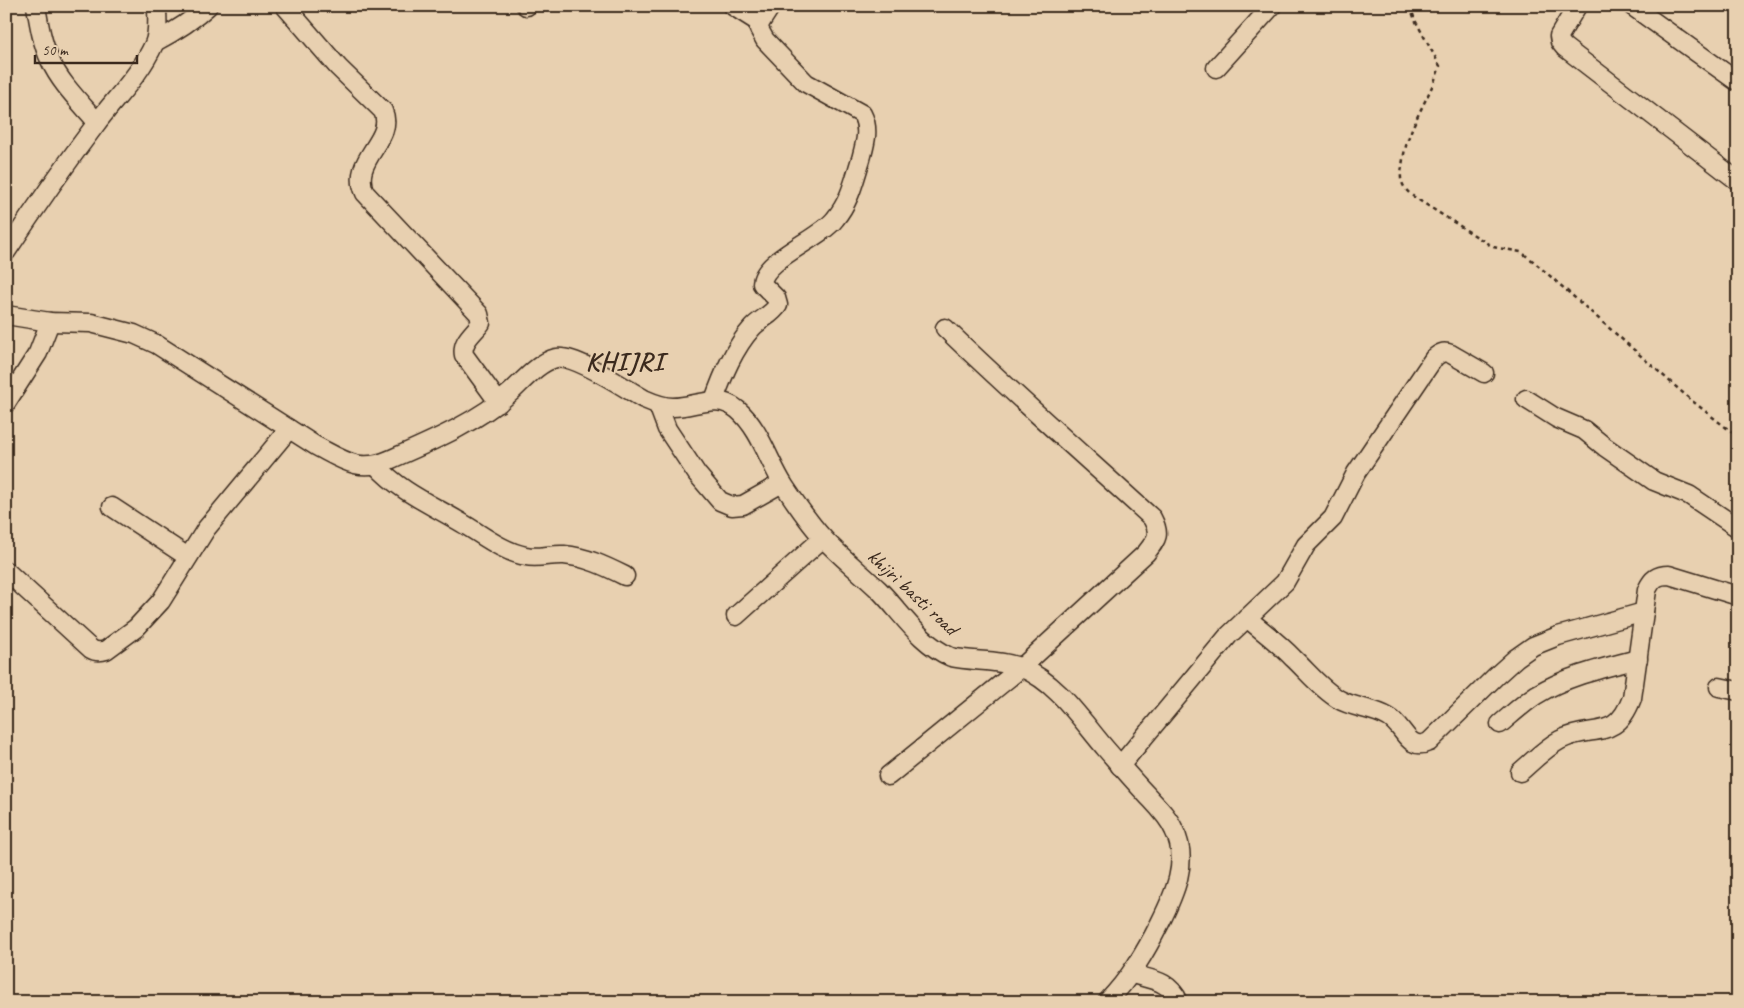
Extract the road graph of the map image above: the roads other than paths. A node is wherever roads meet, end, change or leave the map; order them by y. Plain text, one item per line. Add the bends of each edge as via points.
1 (36, 6) edge
2 (157, 6) edge
3 (208, 6) edge
4 (285, 6) edge
5 (733, 6) edge
6 (770, 6) edge
7 (1272, 6) edge
8 (1577, 6) edge
9 (1632, 6) edge
10 (760, 23) junction
11 (154, 42) junction
12 (1216, 68) dead end
13 (1735, 80) dead end
14 (97, 122) junction
15 (1738, 181) edge
16 (6, 252) edge
17 (6, 315) edge
18 (50, 322) junction
19 (945, 328) dead end
20 (1484, 373) dead end
21 (1526, 399) dead end
22 (714, 400) junction
23 (6, 403) edge
24 (499, 403) junction
25 (658, 405) junction
26 (289, 429) junction
27 (376, 465) junction
28 (782, 483) junction
29 (112, 506) dead end
30 (1738, 528) edge
31 (823, 538) junction
32 (188, 557) junction
33 (6, 571) edge
34 (625, 576) dead end
35 (1738, 596) edge
36 (1644, 612) junction
37 (736, 616) dead end
38 (1247, 618) junction
39 (1638, 659) junction
40 (1021, 668) junction
41 (1718, 687) dead end
42 (1738, 691) edge
43 (1500, 724) dead end
44 (1120, 766) junction
45 (1520, 772) dead end
46 (888, 776) dead end
47 (1132, 974) junction
48 (1176, 997) edge
49 (1108, 1002) edge
50 (1193, 1002) edge

1 - 14 street via 41,36 50,60
2 - 11 street via 158,29
3 - 11 street via 180,28
4 - 24 street via 338,67 383,111 382,135 361,177 365,194 479,314 481,322 465,342 464,355
5 - 10 street
6 - 10 street
7 - 12 street
8 - 15 street via 1559,36 1564,47
9 - 13 street
10 - 22 street via 759,29 765,40 790,68 810,86 862,114 867,130 851,194 835,220 777,260 762,278 762,284 776,298 778,305 743,339
11 - 14 street via 134,78
14 - 16 street
17 - 18 street
18 - 23 street via 38,353
18 - 26 street via 91,323 156,344
19 - 40 street via 1152,518 1157,529 1156,540 1146,553
20 - 38 street via 1445,352 1434,358 1356,472 1333,518 1306,545 1284,582
21 - 30 street via 1556,418 1584,430 1654,481 1689,495
22 - 25 street via 673,407
22 - 28 street, khijri basti road via 731,405 748,421
24 - 25 street via 549,360 560,358 597,372
24 - 27 street via 460,426
25 - 28 street via 667,428 720,502 743,505
26 - 27 street via 342,460 357,465
26 - 32 street via 206,528
27 - 34 street via 415,496 503,547 539,557 565,555 588,559
28 - 31 street, khijri basti road
29 - 32 street
31 - 37 street
31 - 40 street, khijri basti road via 942,653
32 - 33 street via 161,601 145,618 101,652 91,649
35 - 36 street via 1669,575 1659,575 1647,590
36 - 38 street via 1533,646 1516,658 1429,742 1420,746 1414,744 1390,718 1336,698
36 - 39 street
38 - 44 street via 1228,636
39 - 43 street via 1557,683
39 - 45 street via 1632,698 1621,720 1600,731 1560,740
40 - 44 street, khijri basti road via 1047,683 1066,701
40 - 46 street
41 - 42 street
44 - 47 street, khijri basti road via 1175,830 1181,855 1174,894
47 - 48 street via 1163,983
47 - 49 street, khijri basti road
48 - 50 street

